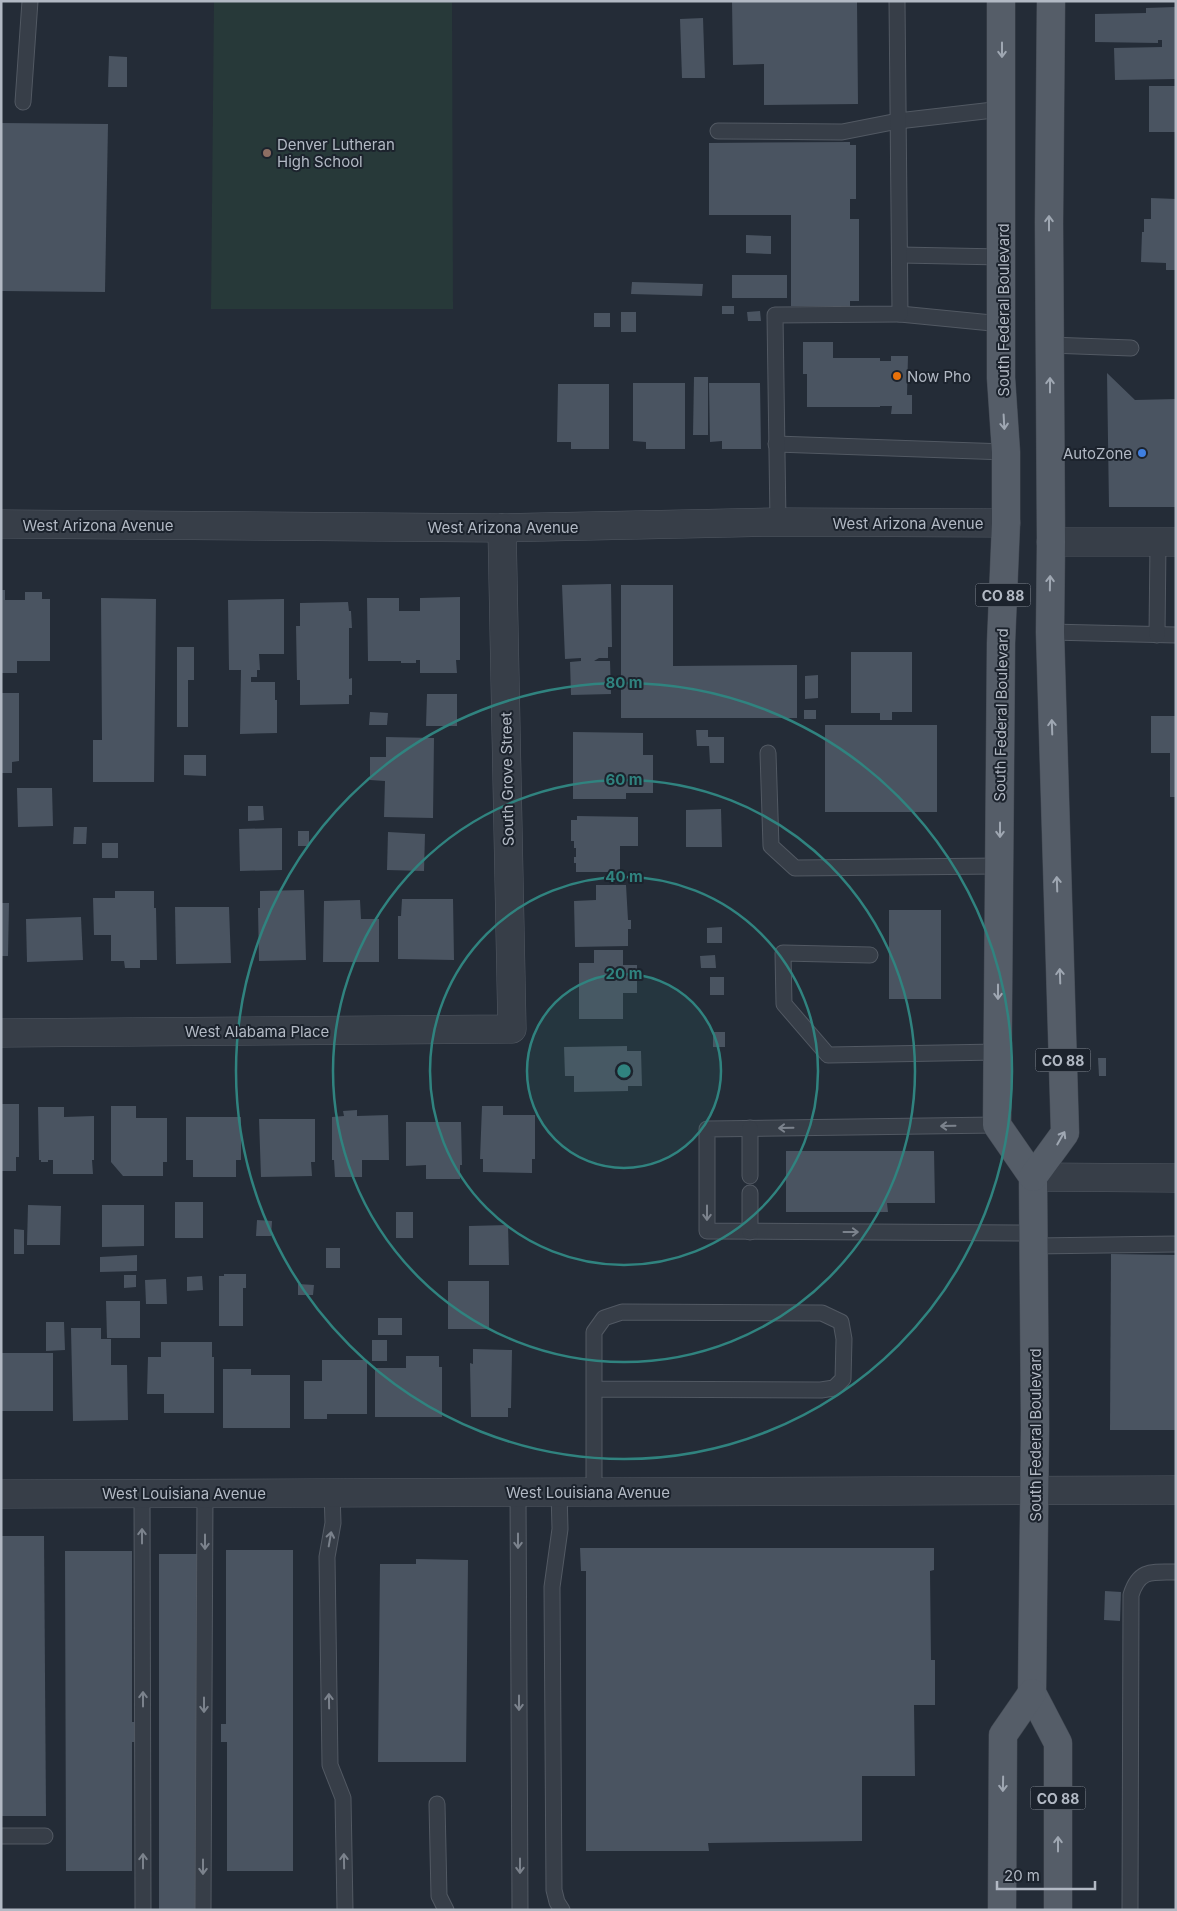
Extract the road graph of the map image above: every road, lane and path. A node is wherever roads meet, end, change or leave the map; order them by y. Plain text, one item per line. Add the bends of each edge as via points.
1 (30, 1) edge
2 (897, 1) edge
3 (1002, 1) edge
4 (1051, 1) edge
5 (23, 102) dead end
6 (1002, 109) junction
7 (898, 121) junction
8 (718, 131) dead end
9 (900, 255) junction
10 (1002, 257) junction
11 (900, 314) junction
12 (1002, 324) junction
13 (1050, 345) junction
14 (1131, 348) dead end
15 (776, 444) junction
16 (1006, 452) junction
17 (778, 522) junction
18 (1006, 523) junction
19 (1, 524) edge
20 (502, 528) junction
21 (1051, 542) junction
22 (1167, 542) edge
23 (1050, 632) junction
24 (1176, 635) edge
25 (1157, 636) junction
26 (768, 753) dead end
27 (999, 866) junction
28 (870, 955) dead end
29 (512, 1029) joint
30 (1, 1033) edge
31 (998, 1052) junction
32 (997, 1125) junction
33 (750, 1128) junction
34 (750, 1176) dead end
35 (1033, 1177) junction
36 (1176, 1178) edge
37 (750, 1193) dead end
38 (750, 1232) junction
39 (1035, 1240) junction
40 (1176, 1244) edge
41 (594, 1389) junction
42 (1035, 1490) junction
43 (1176, 1490) edge
44 (518, 1492) junction
45 (559, 1492) junction
46 (205, 1493) junction
47 (332, 1493) junction
48 (594, 1493) junction
49 (1, 1494) edge
50 (142, 1494) junction
51 (1176, 1572) edge
52 (1032, 1694) junction
53 (437, 1804) dead end
54 (1, 1836) edge
55 (45, 1836) dead end
56 (143, 1910) edge
57 (203, 1910) edge
58 (345, 1910) edge
59 (446, 1910) edge
60 (520, 1910) edge
61 (562, 1910) edge
62 (1002, 1910) edge
63 (1058, 1910) edge
64 (1130, 1910) edge

1 - 5 lane
2 - 7 lane
3 -> 6 main road, South Federal Boulevard / CO 88
13 -> 4 main road, CO 88
6 - 7 lane
6 - 10 main road, South Federal Boulevard / CO 88
7 - 8 lane via 842,132
7 - 9 lane
9 - 10 lane
9 - 11 lane
10 - 12 main road, South Federal Boulevard / CO 88
11 - 12 lane
11 - 15 lane via 775,315
12 -> 16 main road, South Federal Boulevard / CO 88 via 1001,378
13 - 14 lane
21 -> 13 main road, CO 88
15 - 16 lane
15 - 17 lane
16 - 18 main road, South Federal Boulevard / CO 88
17 - 18 street, West Arizona Avenue
17 - 20 street, West Arizona Avenue
18 -> 27 main road, South Federal Boulevard / CO 88 via 1001,643
19 - 20 street, West Arizona Avenue
20 - 29 street, South Grove Street
21 - 22 street
23 -> 21 main road, CO 88
22 - 25 lane
23 - 25 lane
35 -> 23 main road, CO 88 via 1065,1133
24 - 25 lane
26 - 27 lane via 771,846 795,868
27 -> 31 main road, South Federal Boulevard / CO 88
28 - 31 lane via 783,953 784,1004 828,1055
29 - 30 street, West Alabama Place
31 - 32 main road, South Federal Boulevard / CO 88
32 -> 33 lane
32 - 35 main road
33 - 34 lane
33 -> 38 lane via 707,1130 707,1231
35 - 36 street
35 - 39 main road, South Federal Boulevard / CO 88
37 - 38 lane
38 -> 39 lane
39 - 40 lane
39 - 42 main road, South Federal Boulevard / CO 88
41 - 41 lane via 834,1388 843,1379 841,1322 822,1313 622,1312 604,1318 594,1332
41 - 48 lane
42 - 43 street, West Louisiana Avenue
42 - 48 street, West Louisiana Avenue
42 - 52 main road, South Federal Boulevard / CO 88
44 - 45 street, West Louisiana Avenue
44 - 47 street, West Louisiana Avenue
44 -> 60 lane
45 - 48 street, West Louisiana Avenue
45 - 61 lane via 560,1529 552,1597 554,1890
46 - 47 street, West Louisiana Avenue
46 - 50 street, West Louisiana Avenue
46 -> 57 lane
58 -> 47 lane via 343,1798 330,1764 327,1557 333,1523
49 - 50 street, West Louisiana Avenue
56 -> 50 lane
51 - 64 lane via 1147,1572 1139,1578 1131,1595
52 -> 62 main road via 1003,1736
63 -> 52 main road, South Federal Boulevard / CO 88 via 1058,1743
53 - 59 lane via 439,1896
54 - 55 lane

